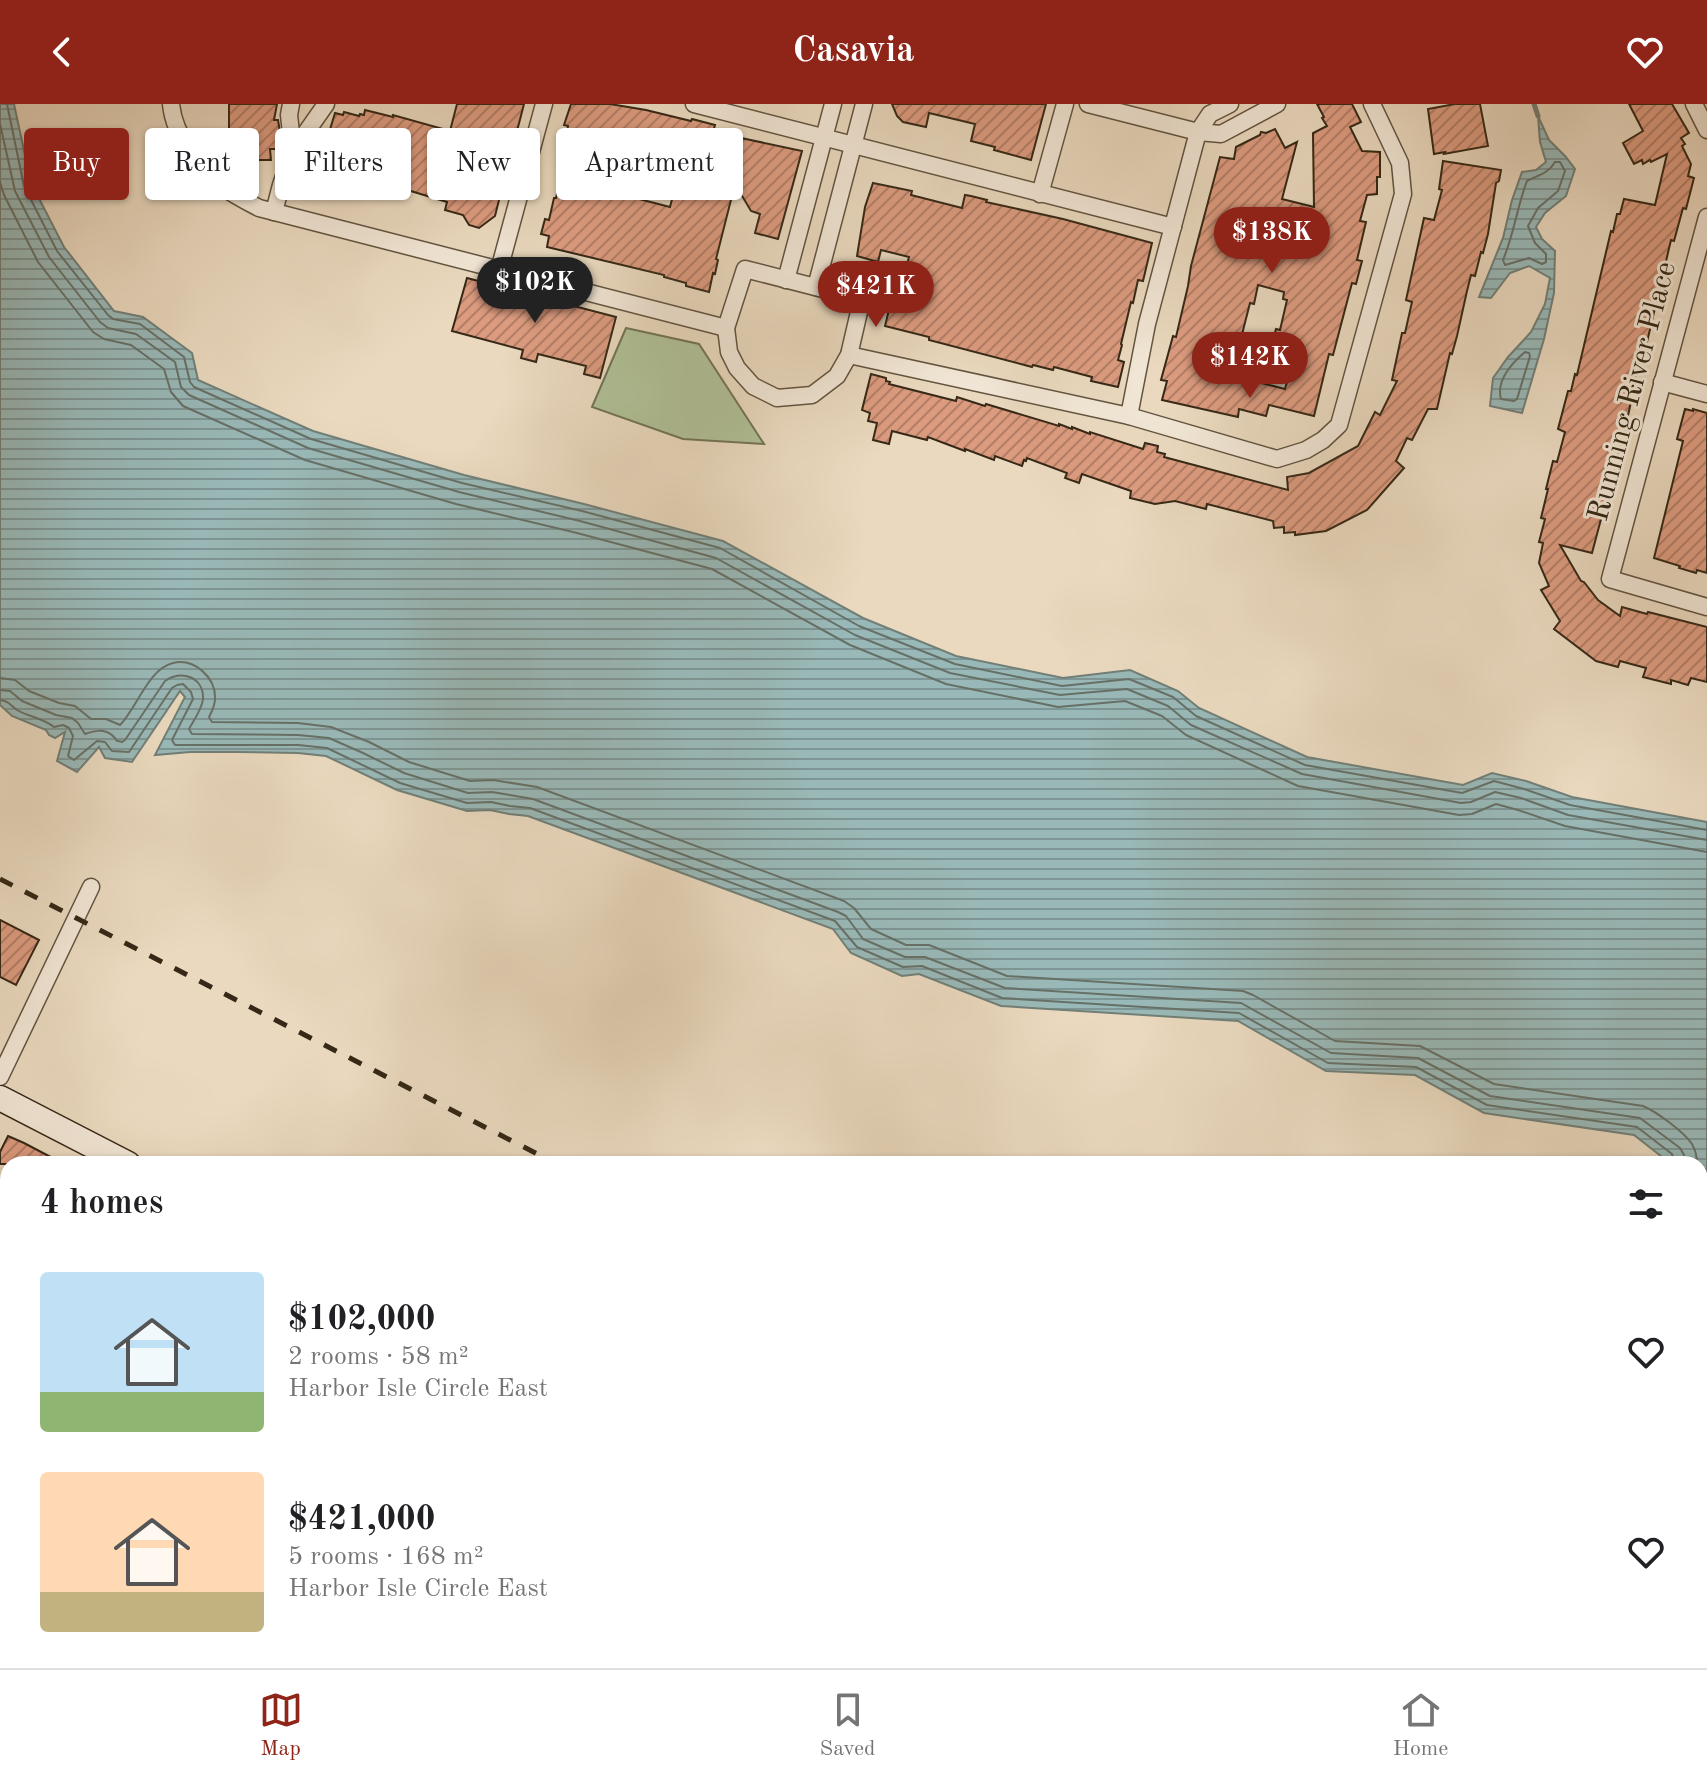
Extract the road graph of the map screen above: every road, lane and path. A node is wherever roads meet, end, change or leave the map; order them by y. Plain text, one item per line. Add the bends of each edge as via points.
1 (171, 104) edge
2 (291, 104) edge
3 (326, 104) edge
4 (544, 104) edge
5 (694, 104) edge
6 (833, 104) edge
7 (864, 104) edge
8 (1065, 104) edge
9 (1088, 104) edge
10 (1230, 104) edge
11 (1277, 104) edge
12 (1372, 104) edge
13 (1694, 104) edge
14 (290, 128) edge
15 (309, 128) edge
16 (1707, 130) edge
17 (1198, 132) junction
18 (824, 138) junction
19 (853, 146) junction
20 (1040, 194) junction
21 (277, 200) edge
22 (274, 212) junction
23 (1707, 217) edge
24 (1173, 227) junction
25 (499, 270) junction
26 (786, 280) junction
27 (816, 287) junction
28 (726, 328) junction
29 (849, 355) junction
30 (1662, 382) junction
31 (1707, 394) edge
32 (1129, 416) junction
33 (1707, 607) edge
34 (91, 887) dead end
35 (0, 1077) edge
36 (0, 1098) edge
37 (112, 1156) edge

1 - 22 street via 181,136 202,168 226,189
2 - 14 street
3 - 15 street
4 - 25 street
5 - 18 street
6 - 18 street
7 - 19 street
8 - 20 street
9 - 17 street
10 - 17 street via 1210,114
11 - 17 street via 1221,134
12 - 32 street via 1400,163 1403,194 1339,425 1306,450 1277,459
13 - 16 street
17 - 24 street
18 - 19 street
18 - 26 street
19 - 20 street
19 - 27 street
20 - 24 street
21 - 22 street
22 - 25 street
23 - 30 street, Running River Place
24 - 32 street
25 - 28 street
26 - 27 street
26 - 28 street via 745,269
27 - 29 street via 862,299
28 - 29 street via 737,368 753,386 777,398 812,395 837,376
29 - 32 street
30 - 31 street
30 - 33 street, Running River Place via 1610,579
34 - 35 street
36 - 37 street

